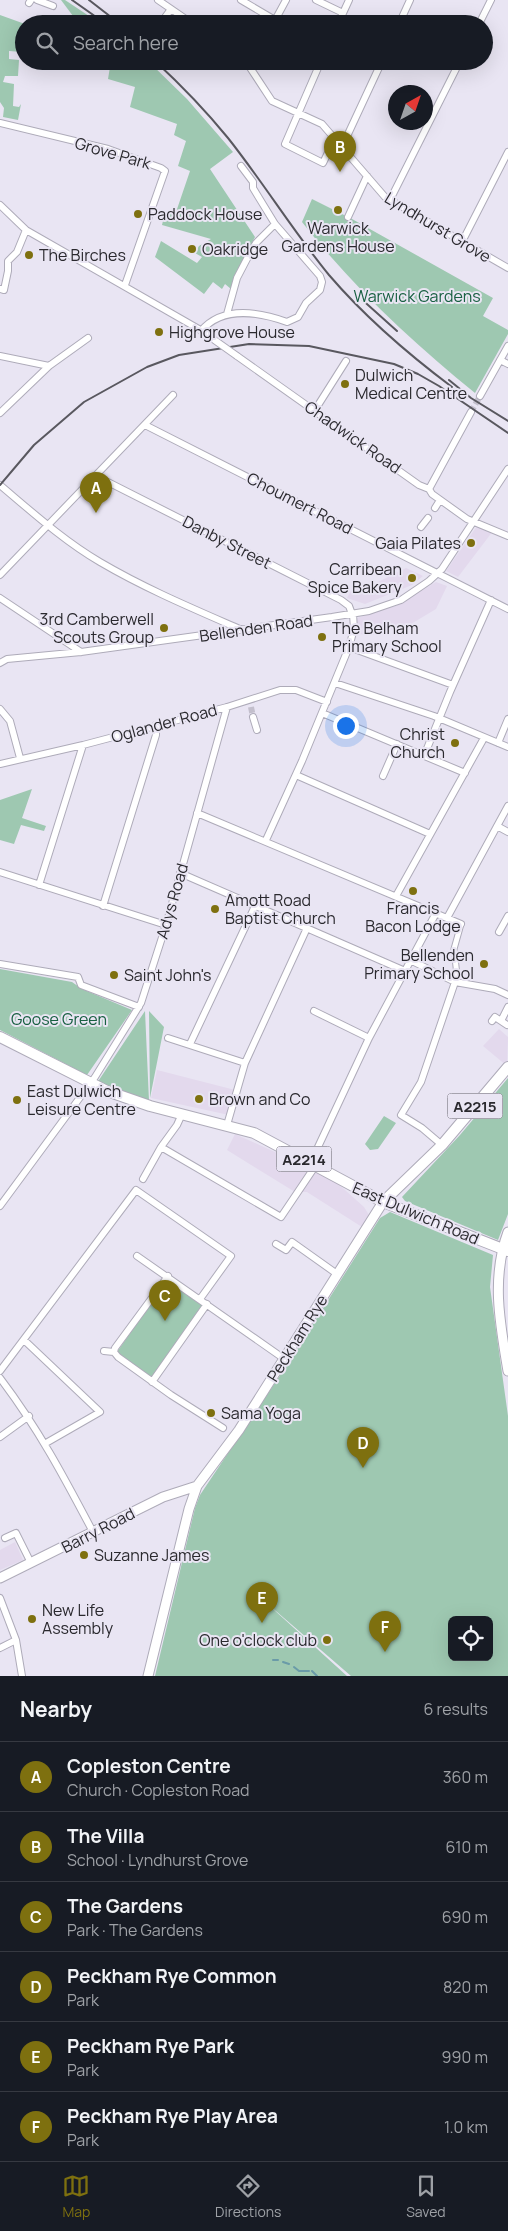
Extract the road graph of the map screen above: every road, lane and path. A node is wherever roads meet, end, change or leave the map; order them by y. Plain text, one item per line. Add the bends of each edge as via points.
1 (37, 0) edge
2 (158, 0) edge
3 (241, 0) edge
4 (286, 0) edge
5 (316, 0) edge
6 (349, 0) edge
7 (410, 0) edge
8 (491, 0) edge
9 (53, 6) dead end
10 (171, 9) junction
11 (343, 13) joint
12 (167, 15) edge
13 (180, 15) edge
14 (264, 15) edge
15 (278, 15) edge
16 (403, 15) edge
17 (484, 15) edge
18 (252, 70) edge
19 (317, 70) edge
20 (378, 70) edge
21 (455, 70) edge
22 (298, 112) junction
23 (0, 123) edge
24 (335, 138) junction
25 (342, 147) junction
26 (508, 152) edge
27 (241, 166) dead end
28 (366, 176) junction
29 (390, 200) junction
30 (0, 205) edge
31 (348, 217) dead end
32 (275, 224) junction
33 (26, 230) junction
34 (462, 242) junction
35 (508, 268) edge
36 (125, 286) junction
37 (0, 289) edge
38 (227, 314) junction
39 (203, 332) junction
40 (88, 338) dead end
41 (508, 346) edge
42 (0, 356) edge
43 (500, 360) junction
44 (346, 361) dead end
45 (508, 364) edge
46 (49, 366) junction
47 (173, 395) dead end
48 (480, 396) tunnel mouth
49 (315, 410) junction
50 (471, 412) tunnel mouth
51 (0, 413) edge
52 (145, 425) junction
53 (508, 469) edge
54 (96, 476) junction
55 (0, 485) edge
56 (429, 489) junction
57 (440, 500) junction
58 (435, 508) dead end
59 (428, 518) dead end
60 (473, 522) junction
61 (48, 525) junction
62 (421, 527) dead end
63 (508, 536) edge
64 (438, 573) junction
65 (0, 575) edge
66 (0, 598) edge
67 (491, 600) junction
68 (508, 609) edge
69 (352, 614) junction
70 (243, 630) junction
71 (348, 647) junction
72 (81, 652) junction
73 (0, 663) edge
74 (335, 682) junction
75 (453, 685) junction
76 (327, 702) junction
77 (227, 707) junction
78 (0, 709) edge
79 (322, 713) junction
80 (253, 717) tunnel mouth
81 (508, 719) edge
82 (440, 720) junction
83 (156, 725) junction
84 (257, 730) dead end
85 (484, 738) junction
86 (498, 743) junction
87 (397, 744) junction
88 (83, 745) junction
89 (508, 747) edge
90 (424, 756) junction
91 (20, 758) junction
92 (0, 764) edge
93 (465, 773) junction
94 (296, 774) junction
95 (383, 776) dead end
96 (508, 806) edge
97 (197, 813) junction
98 (496, 826) junction
99 (508, 832) edge
100 (430, 834) junction
101 (266, 840) junction
102 (0, 872) edge
103 (180, 873) junction
104 (39, 885) junction
105 (396, 896) junction
106 (256, 904) junction
107 (103, 906) junction
108 (436, 913) junction
109 (508, 916) edge
110 (447, 918) junction
111 (461, 924) joint
112 (166, 925) junction
113 (307, 928) junction
114 (499, 932) dead end
115 (412, 961) junction
116 (0, 964) edge
117 (405, 971) junction
118 (455, 982) junction
119 (508, 995) edge
120 (139, 1007) junction
121 (508, 1007) edge
122 (314, 1011) dead end
123 (492, 1021) dead end
124 (0, 1037) edge
125 (168, 1038) dead end
126 (369, 1038) junction
127 (190, 1044) junction
128 (245, 1064) junction
129 (508, 1067) edge
130 (90, 1084) junction
131 (182, 1114) junction
132 (227, 1125) junction
133 (442, 1145) junction
134 (161, 1148) junction
135 (313, 1164) junction
136 (143, 1179) dead end
137 (383, 1202) junction
138 (0, 1206) edge
139 (508, 1232) edge
140 (276, 1244) dead end
141 (505, 1250) edge
142 (137, 1256) dead end
143 (337, 1274) junction
144 (168, 1276) junction
145 (200, 1299) junction
146 (207, 1304) junction
147 (24, 1340) junction
148 (104, 1351) dead end
149 (114, 1352) junction
150 (283, 1358) junction
151 (0, 1371) edge
152 (508, 1371) edge
153 (0, 1378) edge
154 (152, 1382) junction
155 (29, 1416) junction
156 (223, 1428) dead end
157 (0, 1437) edge
158 (46, 1443) junction
159 (198, 1486) junction
160 (93, 1532) junction
161 (5, 1538) dead end
162 (31, 1563) junction
163 (0, 1578) edge
164 (0, 1598) edge
165 (16, 1640) junction
166 (0, 1648) edge
167 (22, 1676) edge
168 (148, 1676) edge

1 - 9 street
2 - 10 street
3 - 14 street
4 - 15 street
5 - 11 street
6 - 11 street
7 - 16 street
8 - 17 street
10 - 12 street
10 - 13 street
18 - 22 street, Lyndhurst Grove via 272,101
19 - 22 street
20 - 25 street
21 - 29 street
22 - 24 street, Lyndhurst Grove via 322,124
22 - 24 street via 285,144 323,163
23 - 36 street, Grove Park via 108,150 165,171
24 - 25 street, Lyndhurst Grove
25 - 28 street, Lyndhurst Grove
26 - 34 street
27 - 32 street
28 - 29 street, Lyndhurst Grove
28 - 31 street
29 - 34 street, Lyndhurst Grove
30 - 33 street
32 - 38 street via 249,255 237,278
32 - 38 street via 320,276 320,290 306,303 298,317 287,322 263,314
33 - 36 street
33 - 37 street via 17,252 8,261 4,290
34 - 35 street, Lyndhurst Grove
36 - 39 street
38 - 39 street via 214,318
39 - 49 street, Chadwick Road, bridge
40 - 46 street
41 - 43 street
42 - 46 street
43 - 45 street
43 - 48 street
44 - 49 street
46 - 51 street
47 - 52 street
49 - 56 street, Chadwick Road
50 - 56 street
52 - 54 street
52 - 64 street, Choumert Road
53 - 60 street, Bellenden Road
54 - 61 street
54 - 69 street, Danby Street via 342,600
55 - 61 street
56 - 57 street, Chadwick Road
57 - 58 street
57 - 60 street, Chadwick Road
59 - 62 street
60 - 63 street, Chadwick Road
60 - 64 street, Bellenden Road
61 - 65 street
61 - 70 street via 99,562 158,593
64 - 67 street, Choumert Road
64 - 69 street, Bellenden Road via 401,600
66 - 72 street
67 - 68 street, Choumert Road
67 - 75 street
69 - 70 street, Bellenden Road
69 - 71 street via 354,629
70 - 72 street, Bellenden Road
71 - 74 street
71 - 75 street
72 - 73 street, Bellenden Road
74 - 76 street
74 - 82 street
75 - 82 street
76 - 77 street, Oglander Road via 288,689 250,704
76 - 79 street
77 - 83 street, Oglander Road
77 - 97 street, Adys Road
78 - 91 street via 10,721
79 - 87 street
79 - 94 street
80 - 84 street
81 - 86 street
82 - 85 street
82 - 90 street
83 - 88 street, Oglander Road
83 - 107 street via 156,735
85 - 86 street
85 - 93 street
86 - 89 street
87 - 90 street
87 - 95 street
88 - 91 street, Oglander Road
88 - 104 street
90 - 93 street
91 - 92 street, Oglander Road
93 - 100 street
94 - 100 street
94 - 101 street
96 - 98 street
97 - 101 street
97 - 103 street, Adys Road
98 - 99 street
98 - 110 street
100 - 105 street
101 - 105 street
102 - 104 street
103 - 106 street
103 - 112 street, Adys Road
104 - 107 street
105 - 108 street
106 - 113 street
106 - 127 street
107 - 112 street
108 - 110 street
108 - 115 street
109 - 114 street
110 - 111 street
111 - 118 street via 454,949
112 - 120 street, Adys Road
113 - 117 street
113 - 128 street
115 - 117 street
115 - 118 street
116 - 120 street via 78,977 81,985
117 - 126 street
118 - 119 street via 495,989
118 - 133 street via 418,1088 401,1114
120 - 130 street, Adys Road
121 - 123 street via 504,1023 495,1017
122 - 126 street
124 - 130 main road, East Dulwich Road / A2214
125 - 127 street
126 - 135 street
127 - 128 street
128 - 132 street
129 - 133 main road, Peckham Rye / A2215
130 - 131 main road, East Dulwich Road / A2214 via 142,1104
130 - 138 street, Adys Road
131 - 132 main road, East Dulwich Road / A2214
131 - 134 street
132 - 135 main road, East Dulwich Road / A2214 via 254,1133
133 - 137 main road, Peckham Rye / A2215
134 - 135 street via 282,1217
134 - 136 street
135 - 137 main road, East Dulwich Road / A2214
137 - 141 main road, East Dulwich Road / A2214
137 - 143 main road, Peckham Rye
139 - 141 main road
140 - 143 street via 286,1250 292,1242
141 - 152 main road via 497,1285
142 - 144 street
143 - 150 main road, Peckham Rye
144 - 145 street
144 - 149 street
145 - 146 street
145 - 147 street via 231,1256 136,1190
146 - 150 street
146 - 154 street
147 - 151 street
147 - 158 street via 100,1412
148 - 149 street
149 - 154 street
150 - 159 main road, Peckham Rye via 239,1430
153 - 155 street
154 - 156 street
155 - 157 street
155 - 158 street
158 - 160 street
159 - 160 main road, Barry Road via 163,1497
159 - 168 main road, Peckham Rye via 189,1509
160 - 162 main road, Barry Road
161 - 162 street via 16,1533
162 - 163 main road, Barry Road
164 - 165 street
165 - 166 street
165 - 167 street

